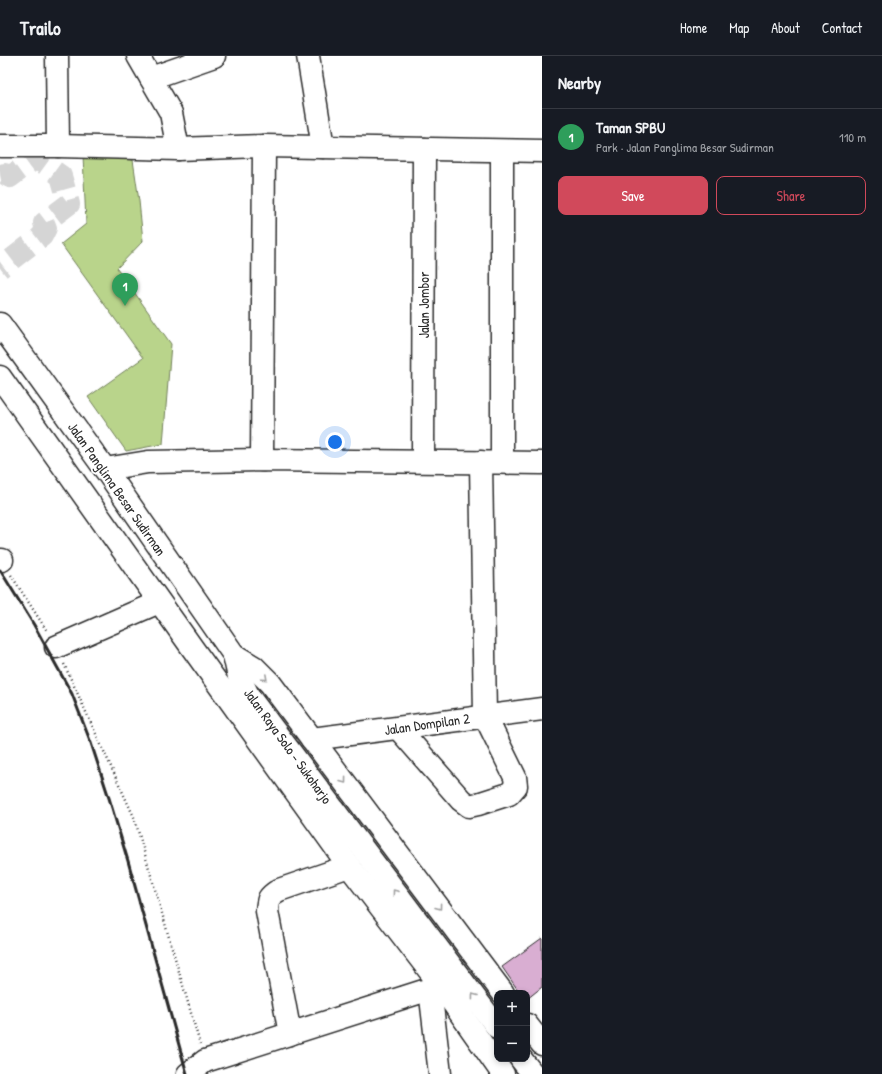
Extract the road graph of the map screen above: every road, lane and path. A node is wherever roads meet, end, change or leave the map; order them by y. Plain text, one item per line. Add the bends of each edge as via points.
1 (57, 56) edge
2 (138, 56) edge
3 (214, 56) edge
4 (308, 56) edge
5 (151, 78) junction
6 (0, 146) edge
7 (58, 146) junction
8 (264, 146) junction
9 (323, 147) junction
10 (178, 148) junction
11 (424, 149) junction
12 (502, 151) junction
13 (542, 151) edge
14 (0, 324) edge
15 (0, 376) edge
16 (262, 460) junction
17 (424, 462) junction
18 (492, 462) junction
19 (542, 463) edge
20 (105, 469) junction
21 (1, 560) edge
22 (159, 602) junction
23 (56, 647) junction
24 (234, 655) junction
25 (542, 709) edge
26 (485, 716) junction
27 (398, 728) junction
28 (312, 739) junction
29 (349, 866) junction
30 (441, 981) junction
31 (501, 990) edge
32 (496, 1026) edge
33 (528, 1026) edge
34 (290, 1034) junction
35 (542, 1044) edge
36 (523, 1062) edge
37 (196, 1068) edge
38 (440, 1074) edge
39 (503, 1074) edge
40 (533, 1074) edge

1 - 7 street
2 - 5 street
3 - 5 street
4 - 9 street
5 - 10 street via 171,113
6 - 7 street
7 - 10 street
8 - 9 street
8 - 10 street
8 - 16 street
9 - 11 street
11 - 12 street
11 - 17 street, Jalan Jombor
12 - 13 street
12 - 18 street
14 - 20 street, Jalan Panglima Besar Sudirman
15 - 22 street
16 - 17 street
16 - 20 street via 148,462
17 - 18 street
18 - 19 street
18 - 26 street
20 - 24 street, Jalan Panglima Besar Sudirman
21 - 23 path
22 - 23 street
22 - 29 street
23 - 37 path via 134,817
24 -> 28 street, Jalan Raya Solo - Sukoharjo via 270,682
30 -> 24 street, Jalan Raya Solo - Sukoharjo via 249,697 239,677
25 - 26 street, Jalan Dompilan 2
26 - 27 street, Jalan Dompilan 2
26 - 27 street via 515,777 516,786 509,794 469,806
27 - 28 street, Jalan Dompilan 2
28 -> 31 street, Jalan Raya Solo - Sukoharjo
29 - 30 street
29 - 34 street via 279,890 268,900 267,911
32 -> 30 street, Jalan Raya Solo - Sukoharjo
30 - 34 street
30 - 38 street
30 - 39 street
33 - 35 street
34 - 37 street
36 - 40 street

